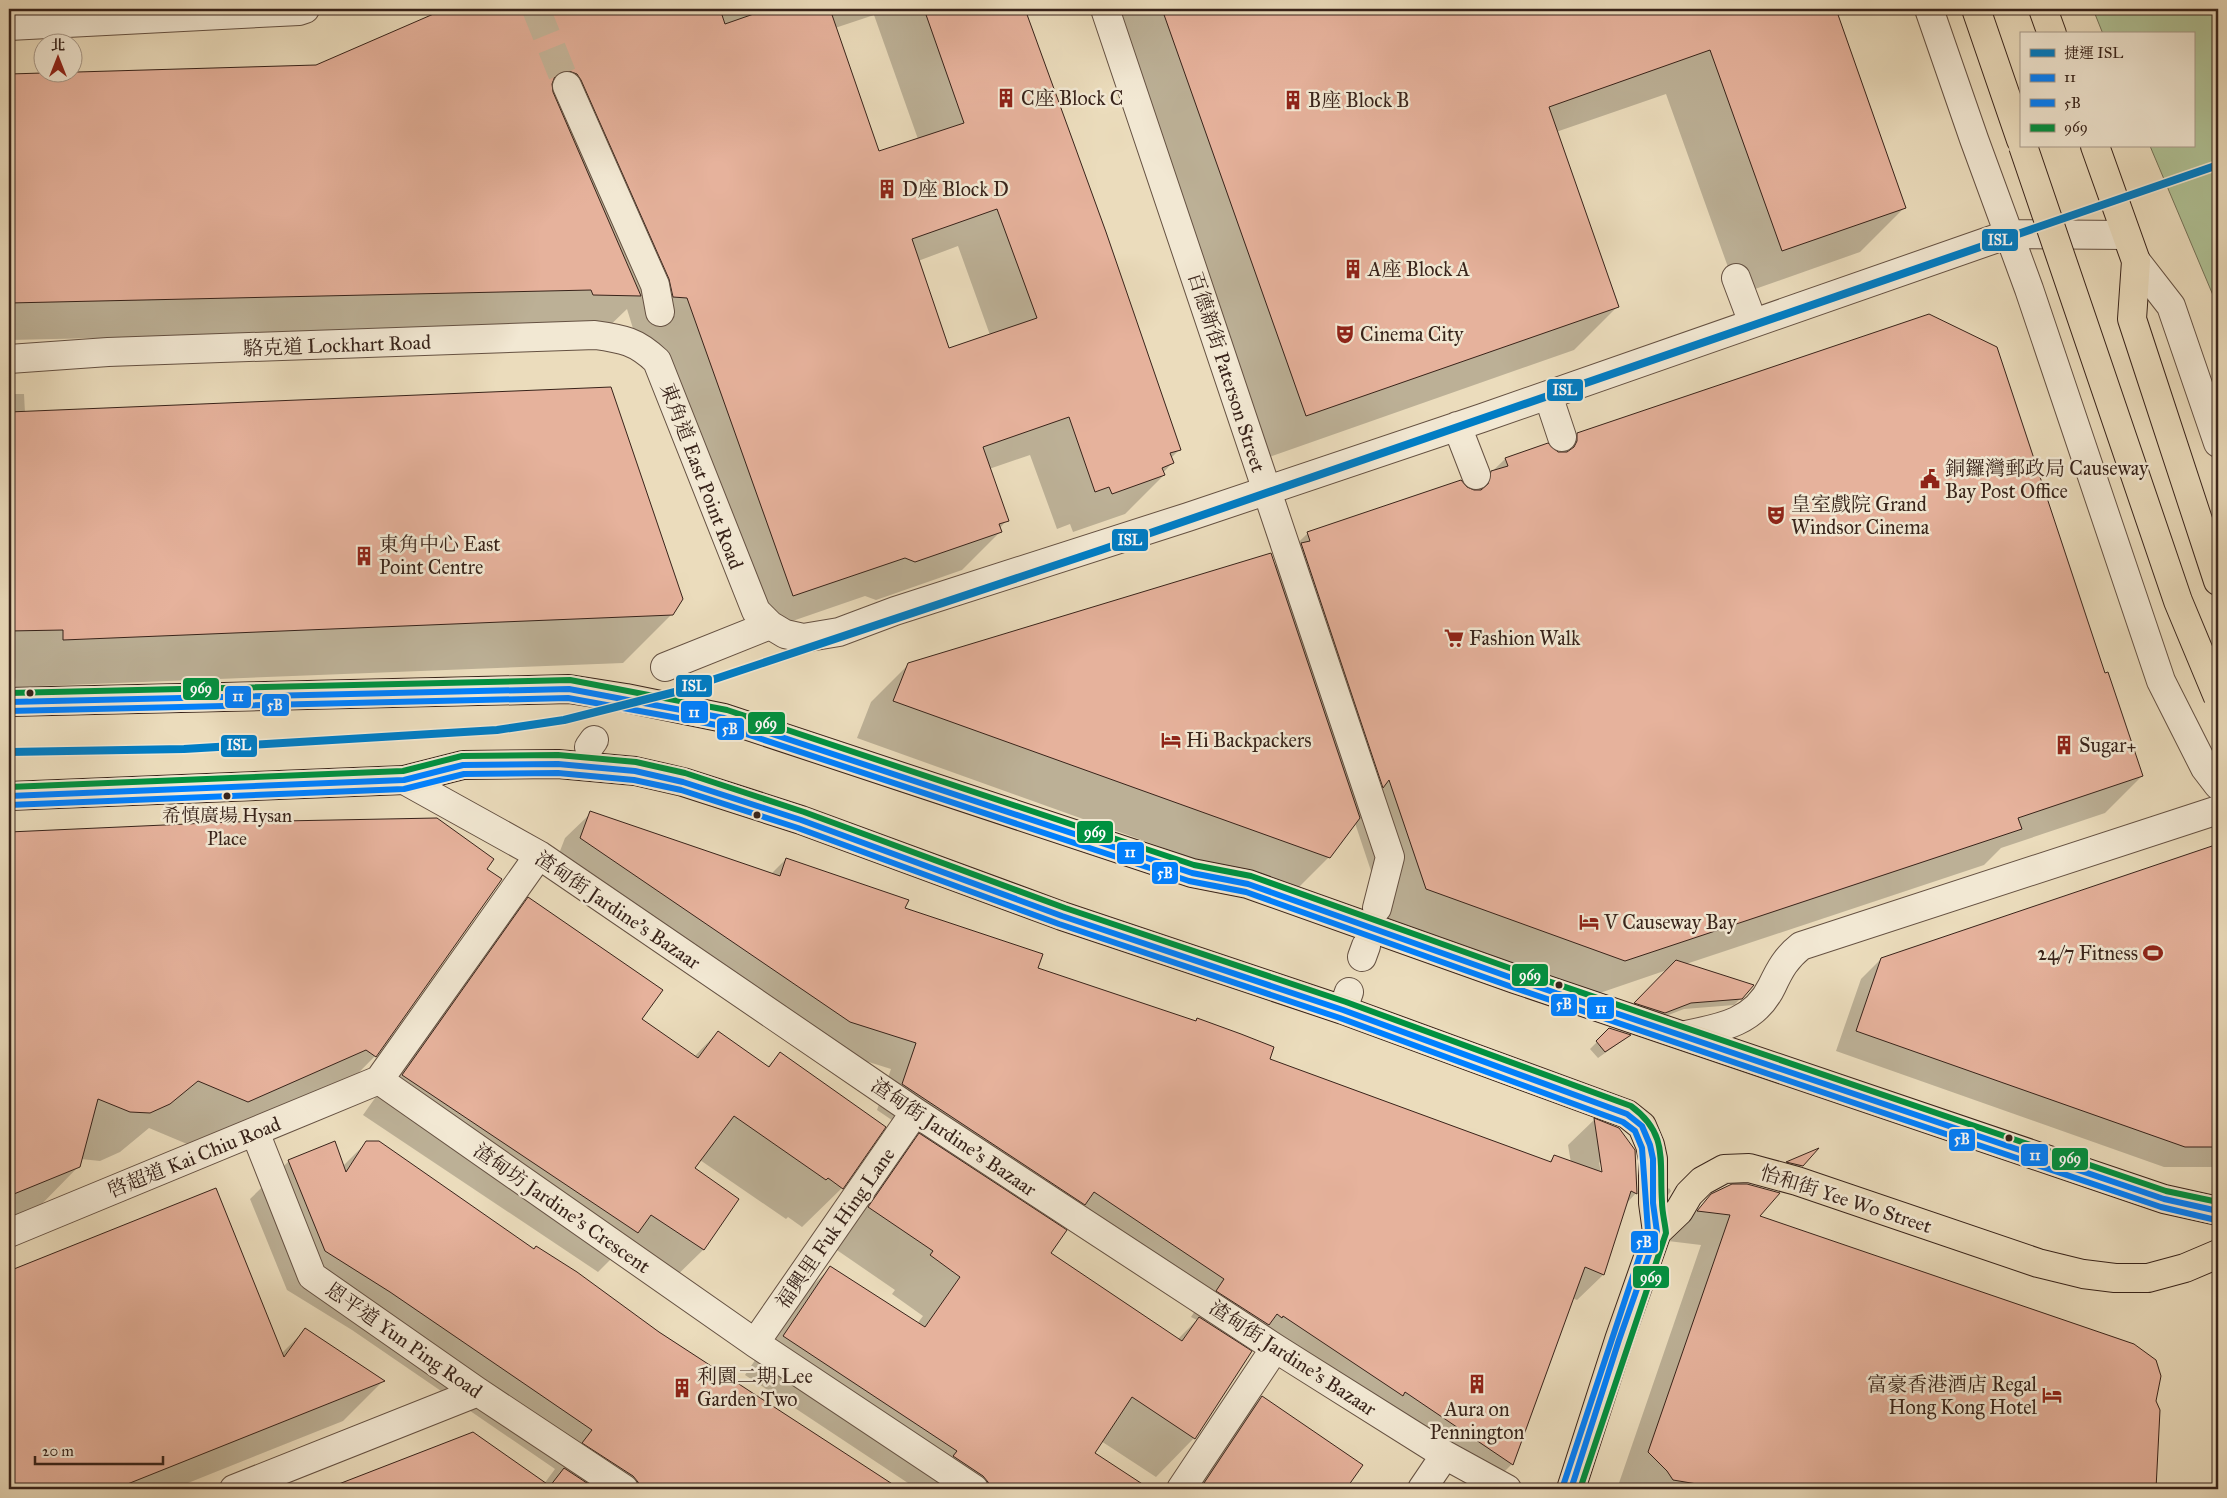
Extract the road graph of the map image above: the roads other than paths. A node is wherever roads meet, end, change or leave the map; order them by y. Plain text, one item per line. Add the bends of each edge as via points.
1 (1105, 9) edge
2 (1929, 9) edge
3 (2044, 9) edge
4 (302, 10) edge
5 (1979, 17) edge
6 (9, 26) edge
7 (2051, 32) edge
8 (567, 86) tunnel mouth
9 (2020, 137) edge
10 (2024, 148) edge
11 (2096, 148) edge
12 (2009, 234) junction
13 (2126, 235) junction
14 (2136, 261) junction
15 (1736, 278) dead end
16 (660, 312) dead end
17 (1753, 323) junction
18 (9, 359) edge
19 (658, 361) joint
20 (1548, 394) junction
21 (1457, 426) junction
22 (1562, 437) dead end
23 (2218, 443) edge
24 (1476, 475) dead end
25 (1267, 490) junction
26 (2218, 581) edge
27 (770, 626) junction
28 (665, 667) dead end
29 (2218, 697) edge
30 (9, 702) edge
31 (404, 780) junction
32 (2218, 785) edge
33 (9, 796) edge
34 (2218, 810) edge
35 (539, 855) junction
36 (1378, 908) dead end
37 (1685, 1035) junction
38 (379, 1080) junction
39 (915, 1112) junction
40 (255, 1132) junction
41 (2218, 1211) edge
42 (1657, 1232) junction
43 (9, 1233) edge
44 (2218, 1254) edge
45 (755, 1343) junction
46 (1275, 1348) junction
47 (478, 1392) junction
48 (1445, 1455) junction
49 (234, 1489) edge
50 (624, 1489) edge
51 (974, 1489) edge
52 (1181, 1489) edge
53 (1422, 1489) edge
54 (1507, 1489) edge
55 (1571, 1489) edge

1 - 25 street, 百德新街 Paterson Street
2 - 12 street
3 - 7 main road
4 - 6 street
5 - 9 main road
8 - 16 street via 655,285
10 - 29 main road, bridge via 2178,601
11 - 13 main road
12 - 13 street
12 - 17 street
12 - 32 street via 2162,682 2201,760
13 - 14 main road
14 - 23 street via 2171,306
14 - 26 main road via 2132,319
15 - 17 street
17 - 20 street
18 - 19 street, 駱克道 Lockhart Road via 108,352 595,335 622,338 642,346
19 - 27 street, 東角道 East Point Road via 747,591 756,611
20 - 21 street
20 - 22 street
21 - 24 street
21 - 25 street
25 - 27 street via 839,632 802,638
25 - 36 street, 百德新街 Paterson Street via 1390,857
27 - 28 street
30 - 37 main road via 569,689 705,713 1192,874 1248,884 1515,979
31 - 33 main road
31 - 35 street, 渣甸街 Jardine's Bazaar
31 - 42 main road via 463,765 558,764 635,771 683,782 808,823 1062,916 1342,1010 1627,1114 1642,1126 1650,1145
34 - 37 street via 1801,946 1779,968 1761,1004 1745,1018 1721,1028
35 - 38 street
35 - 39 street, 渣甸街 Jardine's Bazaar
37 - 41 main road via 2164,1199
38 - 40 street, 啓超道 Kai Chiu Road
38 - 45 street, 渣甸坊 Jardine's Crescent
39 - 45 street, 福興里 Fuk Hing Lane
39 - 46 street, 渣甸街 Jardine's Bazaar
40 - 43 street, 啓超道 Kai Chiu Road
40 - 47 street, 恩平道 Yun Ping Road via 312,1276
42 - 44 main road, 怡和街 Yee Wo Street via 1679,1211 1702,1181 1724,1169 1749,1168 1832,1192 2038,1263 2083,1274 2148,1278
42 - 55 main road
45 - 51 street, 渣甸坊 Jardine's Crescent
46 - 48 street, 渣甸街 Jardine's Bazaar
46 - 52 street
47 - 49 street
47 - 50 street, 恩平道 Yun Ping Road
48 - 53 street
48 - 54 street, 渣甸街 Jardine's Bazaar

